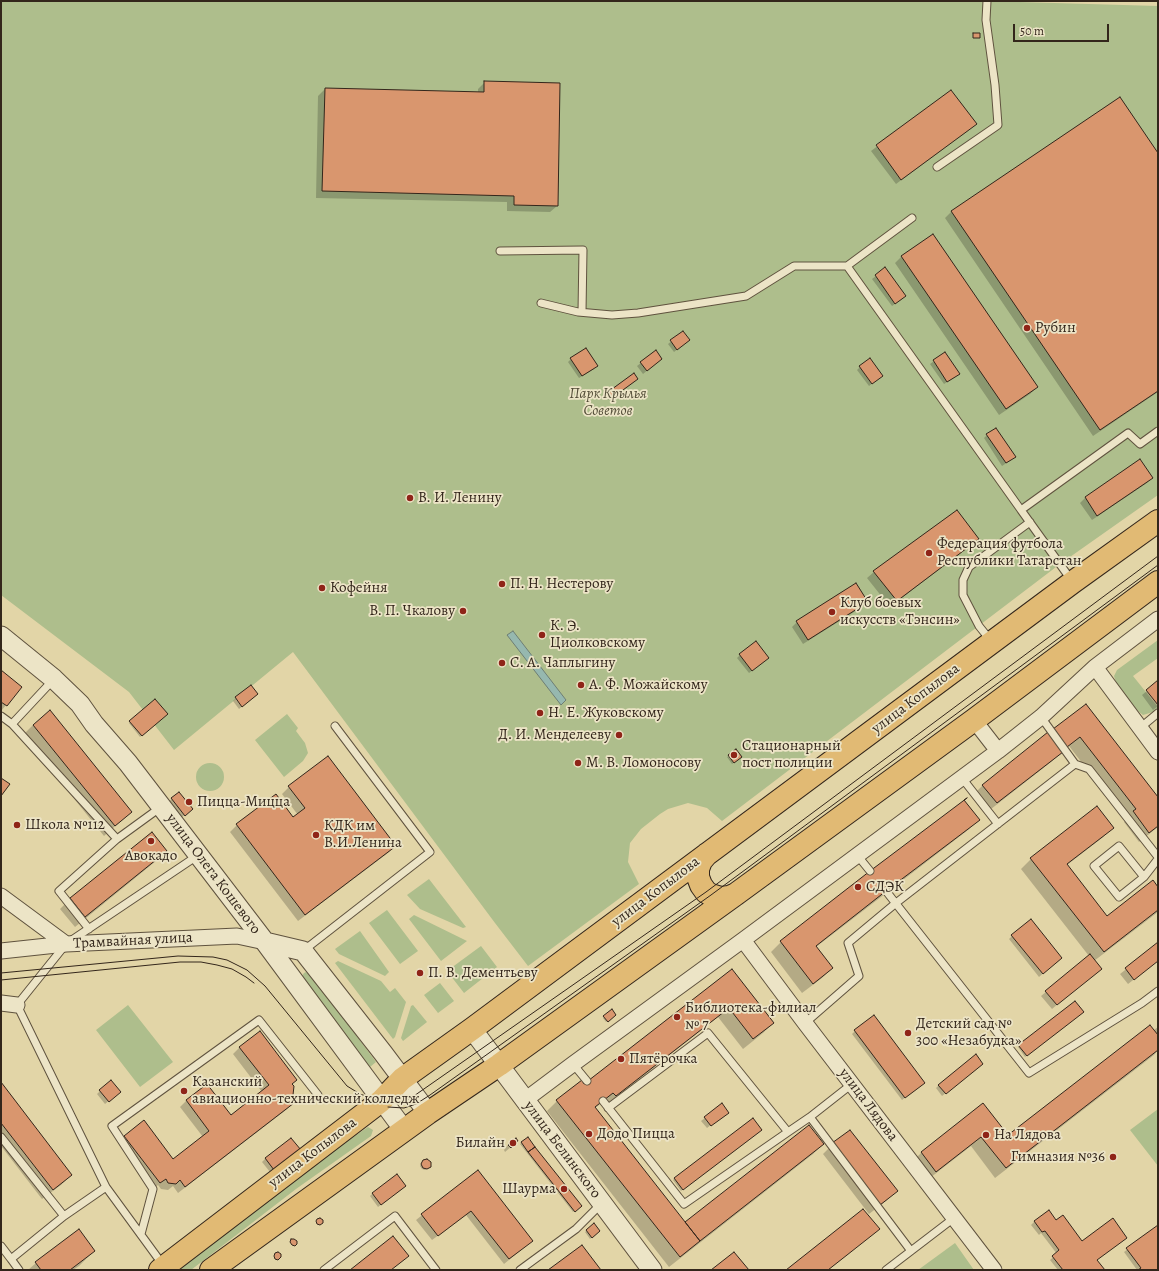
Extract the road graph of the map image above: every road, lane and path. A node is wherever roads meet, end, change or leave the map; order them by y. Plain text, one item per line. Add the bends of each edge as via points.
1 (987, 1) edge
2 (938, 167) dead end
3 (912, 218) dead end
4 (500, 250) dead end
5 (847, 266) junction
6 (540, 303) dead end
7 (582, 312) junction
8 (1158, 431) edge
9 (1021, 510) junction
10 (1158, 521) edge
11 (1030, 522) junction
12 (1073, 582) junction
13 (1158, 582) edge
14 (1158, 619) edge
15 (1, 636) edge
16 (992, 643) junction
17 (1096, 668) junction
18 (54, 679) junction
19 (1158, 713) edge
20 (1, 716) edge
21 (1041, 717) junction
22 (974, 720) junction
23 (12, 724) junction
24 (335, 726) dead end
25 (1140, 728) junction
26 (998, 751) junction
27 (1158, 752) edge
28 (1075, 764) junction
29 (962, 778) junction
30 (161, 806) junction
31 (998, 824) junction
32 (117, 839) junction
33 (707, 854) junction
34 (857, 855) junction
35 (198, 856) junction
36 (1158, 858) edge
37 (870, 871) dead end
38 (1144, 877) junction
39 (886, 891) dead end
40 (736, 894) junction
41 (1, 896) edge
42 (896, 903) junction
43 (89, 929) junction
44 (743, 940) junction
45 (265, 942) junction
46 (66, 944) junction
47 (1, 951) edge
48 (303, 952) junction
49 (1158, 991) edge
50 (1, 1003) edge
51 (17, 1005) junction
52 (805, 1023) junction
53 (472, 1030) junction
54 (499, 1064) junction
55 (573, 1064) junction
56 (402, 1079) junction
57 (587, 1081) dead end
58 (852, 1084) junction
59 (318, 1095) dead end
60 (382, 1100) junction
61 (526, 1100) junction
62 (603, 1101) dead end
63 (608, 1108) junction
64 (428, 1113) junction
65 (810, 1117) junction
66 (404, 1130) junction
67 (788, 1132) junction
68 (1, 1137) edge
69 (106, 1187) junction
70 (602, 1203) junction
71 (64, 1216) junction
72 (954, 1218) junction
73 (141, 1234) junction
74 (1, 1246) edge
75 (911, 1251) junction
76 (11, 1259) junction
77 (162, 1268) edge
78 (19, 1270) edge
79 (211, 1270) edge
80 (324, 1270) edge
81 (436, 1270) edge
82 (520, 1270) edge
83 (652, 1270) edge
84 (886, 1270) edge
85 (994, 1270) edge

1 - 2 lane via 986,20 998,124
3 - 5 lane
4 - 7 lane via 583,250
5 - 7 lane via 794,266 746,296 638,313 612,315
5 - 9 lane
6 - 7 lane
8 - 9 lane via 1140,444 1128,432
9 - 11 lane
10 - 12 main road, улица Копылова
11 - 12 lane
11 - 16 lane via 969,567 963,580 963,595 979,626
12 - 16 main road, улица Копылова
13 - 22 main road
14 - 17 street
15 - 18 street, улица Олега Кошевого
16 - 33 main road, улица Копылова
17 - 21 street
17 - 25 street
18 - 23 lane
18 - 30 street, улица Олега Кошевого via 80,704
19 - 25 lane
20 - 23 lane
21 - 26 street
21 - 28 lane
22 - 26 street
22 - 40 main road
23 - 32 lane
24 - 48 lane via 430,852
25 - 27 street
26 - 29 street
28 - 31 lane
28 - 36 lane via 1089,768
29 - 31 lane
29 - 34 street
30 - 32 lane
30 - 35 street, улица Олега Кошевого
31 - 42 lane
32 - 43 lane via 59,891
33 - 40 main road via 698,869 698,877 706,892 721,898
33 - 53 main road, улица Копылова
34 - 37 lane
34 - 44 street
35 - 43 lane
35 - 45 street, улица Олега Кошевого
36 - 38 lane
38 - 38 lane via 1119,897 1094,866 1119,846
39 - 42 lane
40 - 54 main road
41 - 46 street
42 - 49 lane via 1029,1074
42 - 52 lane via 848,943 860,976
43 - 46 lane
44 - 52 street, улица Лядова
44 - 55 street
45 - 46 street, Трамвайная улица via 237,936
45 - 48 street
45 - 60 street, улица Олега Кошевого
46 - 47 street, Трамвайная улица
46 - 51 lane
48 - 56 street
50 - 51 street
51 - 69 lane
52 - 58 street, улица Лядова
53 - 54 street, улица Белинского
53 - 56 main road, улица Копылова
54 - 61 street, улица Белинского
54 - 64 main road
55 - 57 lane
55 - 61 street
56 - 60 main road, улица Копылова
56 - 64 street
58 - 65 lane
58 - 72 street, улица Лядова
59 - 73 lane via 259,1020 112,1126 153,1189
60 - 66 street, улица Олега Кошевого
60 - 77 main road, улица Копылова
61 - 70 street, улица Белинского
62 - 63 lane
63 - 67 lane via 684,1204
63 - 67 lane via 708,1032
64 - 66 main road
65 - 67 lane
65 - 75 lane
66 - 79 main road
68 - 71 lane
69 - 71 lane
69 - 73 lane
70 - 82 lane via 576,1229
70 - 83 street, улица Белинского
71 - 76 lane
72 - 75 lane
72 - 85 street, улица Лядова
73 - 77 lane
74 - 76 lane
75 - 84 lane
76 - 78 lane
80 - 81 lane via 395,1216

